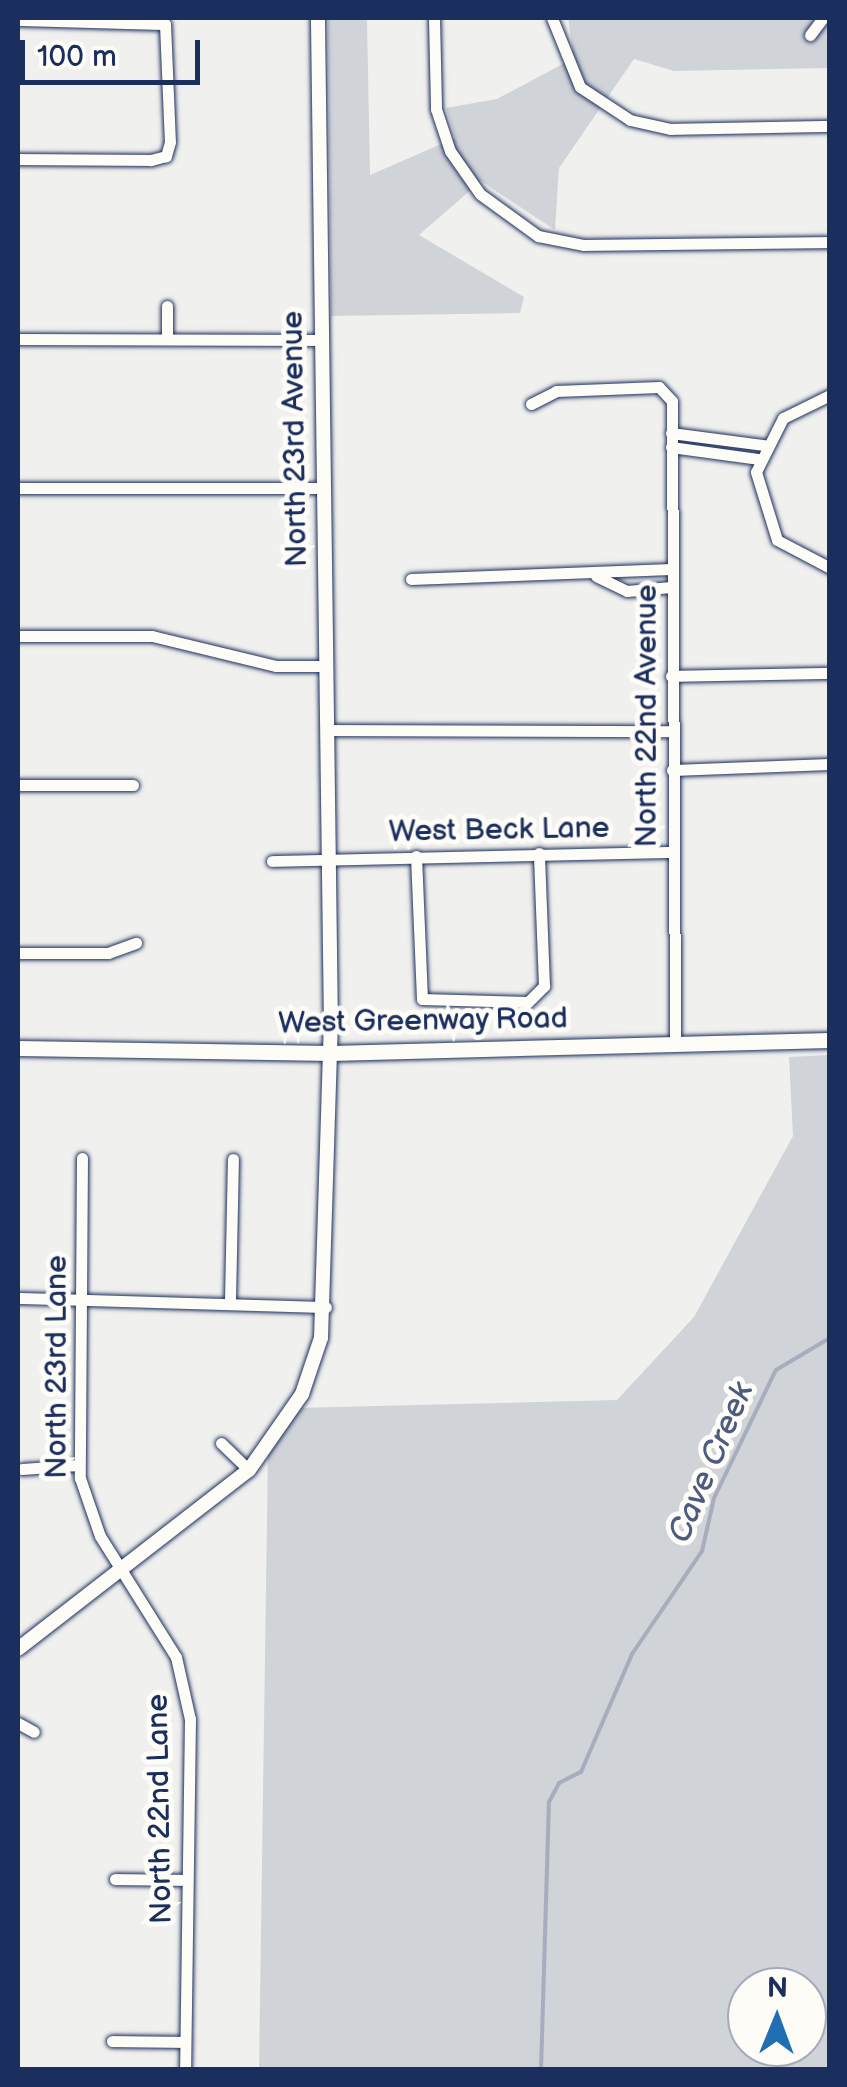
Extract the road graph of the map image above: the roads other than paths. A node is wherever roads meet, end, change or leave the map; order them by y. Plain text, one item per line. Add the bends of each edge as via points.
1 (318, 18) edge
2 (434, 18) edge
3 (552, 18) edge
4 (822, 18) edge
5 (18, 20) edge
6 (810, 35) dead end
7 (830, 126) edge
8 (18, 160) edge
9 (830, 242) edge
10 (167, 306) dead end
11 (18, 339) edge
12 (167, 339) junction
13 (321, 340) junction
14 (830, 394) edge
15 (530, 404) dead end
16 (671, 432) junction
17 (717, 435) junction
18 (671, 447) junction
19 (715, 450) junction
20 (761, 452) junction
21 (18, 488) edge
22 (324, 488) junction
23 (830, 568) edge
24 (627, 569) junction
25 (671, 569) junction
26 (596, 576) junction
27 (411, 579) dead end
28 (671, 586) junction
29 (627, 591) junction
30 (18, 636) edge
31 (326, 666) junction
32 (830, 673) edge
33 (671, 676) junction
34 (326, 730) junction
35 (671, 731) junction
36 (830, 764) edge
37 (672, 770) junction
38 (18, 785) edge
39 (133, 785) dead end
40 (672, 852) junction
41 (540, 853) junction
42 (416, 856) junction
43 (328, 859) junction
44 (272, 861) dead end
45 (136, 942) dead end
46 (18, 953) edge
47 (830, 1040) edge
48 (674, 1043) junction
49 (18, 1048) edge
50 (331, 1052) junction
51 (82, 1158) dead end
52 (233, 1159) dead end
53 (18, 1298) edge
54 (80, 1298) junction
55 (230, 1300) junction
56 (326, 1307) junction
57 (221, 1443) dead end
58 (78, 1465) junction
59 (22, 1469) dead end
60 (249, 1470) junction
61 (120, 1566) junction
62 (18, 1649) edge
63 (18, 1723) edge
64 (34, 1732) dead end
65 (115, 1879) dead end
66 (187, 1880) junction
67 (112, 2041) dead end
68 (185, 2042) junction
69 (185, 2070) edge

1 - 13 street, North 23rd Avenue
2 - 9 street via 436,109 469,182 538,236 584,245
3 - 7 street via 566,64 608,110 653,126
4 - 6 street
5 - 8 street via 164,24 166,156
10 - 12 street
11 - 12 street
12 - 13 street
13 - 22 street, North 23rd Avenue
14 - 20 street via 783,418
15 - 16 street, North 22nd Avenue via 556,391 668,389
16 - 17 street
16 - 18 street, North 22nd Avenue
17 - 19 street
17 - 20 street
18 - 19 street
18 - 25 street, North 22nd Avenue
19 - 20 street
20 - 23 street via 757,497 771,531 791,553
21 - 22 street
22 - 31 street, North 23rd Avenue
24 - 25 street
24 - 26 street
24 - 29 street
25 - 28 street, North 22nd Avenue
26 - 27 street
26 - 29 street
28 - 29 street
28 - 33 street, North 22nd Avenue
30 - 31 street via 152,636 265,664
31 - 34 street, North 23rd Avenue
32 - 33 street
33 - 35 street, North 22nd Avenue
34 - 35 street
34 - 43 street, North 23rd Avenue
35 - 37 street, North 22nd Avenue
36 - 37 street
37 - 40 street, North 22nd Avenue
38 - 39 street
40 - 41 street, West Beck Lane
40 - 48 street, North 22nd Avenue
41 - 42 street, West Beck Lane
41 - 42 street via 540,996 422,999
42 - 43 street, West Beck Lane
43 - 44 street
43 - 50 street, North 23rd Avenue
45 - 46 street via 108,953
47 - 48 main road, West Greenway Road
48 - 50 main road, West Greenway Road
49 - 50 main road, West Greenway Road
50 - 56 street, North 23rd Avenue
51 - 54 street, North 23rd Lane
52 - 55 street
53 - 54 street
54 - 55 street
54 - 58 street, North 23rd Lane
55 - 56 street
56 - 60 street, North 23rd Avenue via 302,1394
57 - 60 street
58 - 59 street
58 - 61 street, North 23rd Lane via 90,1517
60 - 61 street, North 23rd Avenue
61 - 62 street, North 23rd Avenue
61 - 66 street, North 22nd Lane via 163,1631 187,1698
63 - 64 street
65 - 66 street
66 - 68 street, North 22nd Lane
67 - 68 street
68 - 69 street, North 22nd Lane

